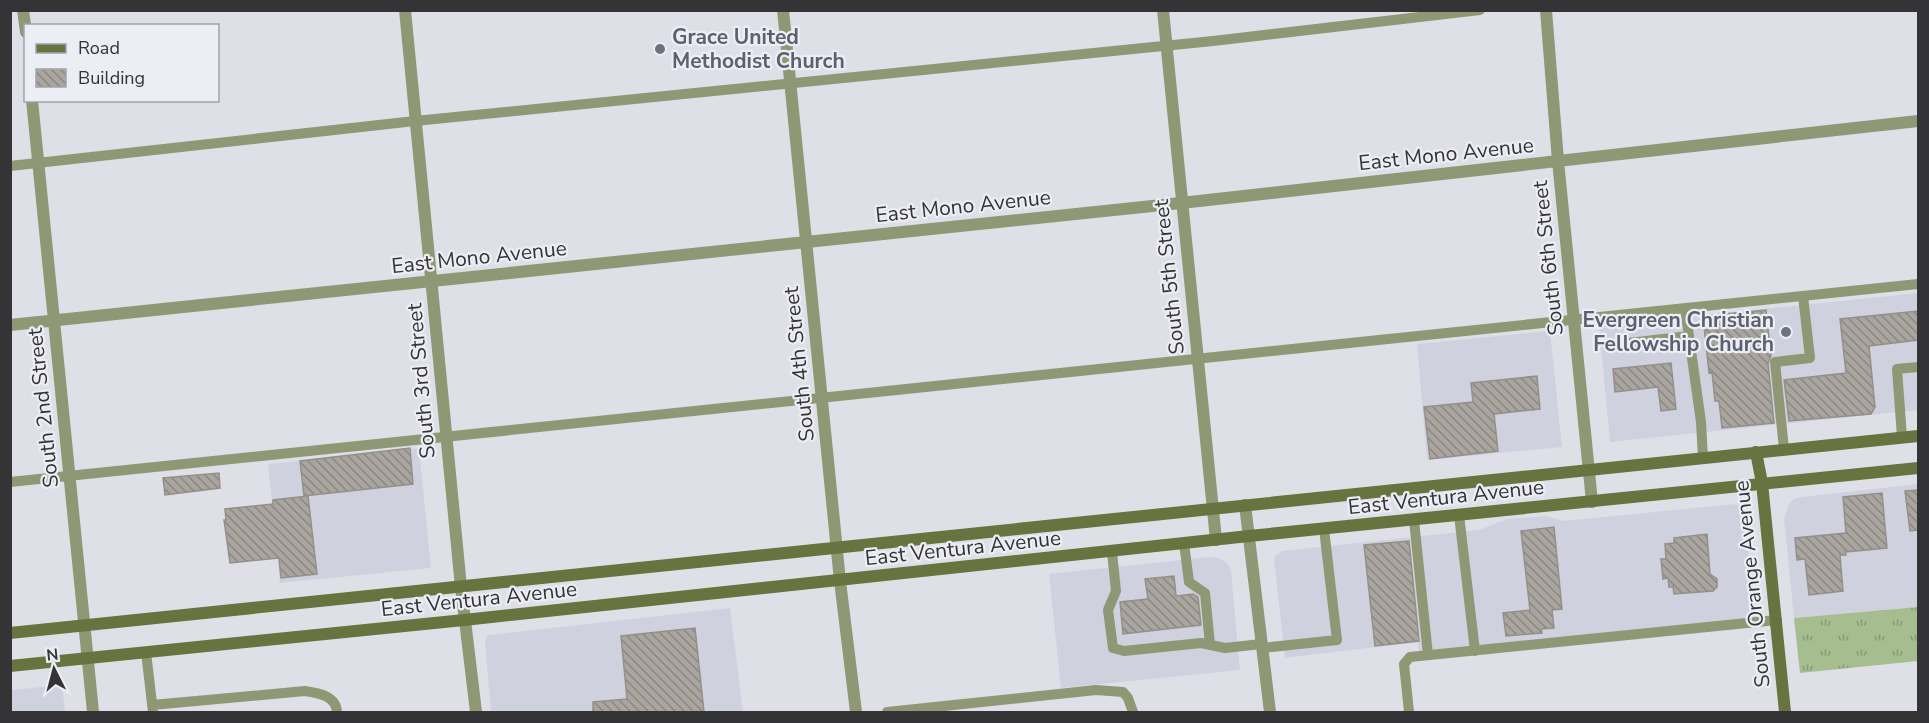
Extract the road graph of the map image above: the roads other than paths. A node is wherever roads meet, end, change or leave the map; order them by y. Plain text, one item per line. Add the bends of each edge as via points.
1 (405, 10) edge
2 (783, 10) edge
3 (1163, 10) edge
4 (1480, 10) edge
5 (1546, 10) edge
6 (1166, 45) junction
7 (790, 82) junction
8 (32, 102) edge
9 (416, 121) junction
10 (1918, 121) edge
11 (1558, 161) junction
12 (38, 162) junction
13 (10, 166) edge
14 (1181, 203) junction
15 (807, 242) junction
16 (431, 281) junction
17 (1918, 284) edge
18 (1803, 296) junction
19 (1685, 308) junction
20 (1574, 320) junction
21 (54, 321) junction
22 (10, 326) edge
23 (1689, 336) junction
24 (1620, 344) dead end
25 (1197, 359) junction
26 (1918, 367) edge
27 (822, 398) junction
28 (1918, 436) edge
29 (1902, 437) junction
30 (446, 438) junction
31 (1784, 449) junction
32 (1756, 453) junction
33 (1703, 458) junction
34 (1918, 468) edge
35 (1589, 469) junction
36 (70, 476) junction
37 (10, 482) edge
38 (1762, 483) junction
39 (1593, 502) junction
40 (1245, 505) junction
41 (1213, 509) junction
42 (1459, 515) junction
43 (1414, 520) junction
44 (1324, 529) junction
45 (1249, 536) junction
46 (1216, 540) junction
47 (1184, 543) junction
48 (837, 548) junction
49 (1112, 552) junction
50 (840, 581) junction
51 (461, 587) junction
52 (464, 620) junction
53 (1777, 620) junction
54 (84, 625) junction
55 (10, 633) edge
56 (1210, 645) junction
57 (1261, 646) junction
58 (1474, 651) junction
59 (146, 652) junction
60 (1428, 656) junction
61 (87, 657) junction
62 (10, 666) edge
63 (152, 709) edge
64 (93, 712) edge
65 (337, 712) edge
66 (476, 712) edge
67 (856, 712) edge
68 (887, 712) edge
69 (1133, 712) edge
70 (1270, 712) edge
71 (1409, 712) edge
72 (1785, 712) edge

1 - 9 street, South 3rd Street
2 - 7 street, South 4th Street
3 - 6 street, South 5th Street
4 - 6 lane
5 - 11 street, South 6th Street
6 - 7 lane
6 - 14 street, South 5th Street
7 - 9 lane
7 - 15 street, South 4th Street
8 - 12 street, South 2nd Street
9 - 12 lane
9 - 16 street, South 3rd Street
10 - 11 street, East Mono Avenue
11 - 14 street, East Mono Avenue
11 - 20 street, South 6th Street
12 - 13 lane
12 - 21 street, South 2nd Street
14 - 15 street, East Mono Avenue
14 - 25 street, South 5th Street
15 - 16 street, East Mono Avenue
15 - 27 street, South 4th Street
16 - 21 street, East Mono Avenue
16 - 30 street, South 3rd Street
17 - 18 lane
18 - 19 lane
18 - 31 lane via 1810,358 1775,362
19 - 20 lane
19 - 23 lane
20 - 25 lane
20 - 35 street, South 6th Street
21 - 22 street, East Mono Avenue
21 - 36 street, South 2nd Street
23 - 24 lane
23 - 33 lane
25 - 27 lane
25 - 41 street, South 5th Street
26 - 29 lane via 1897,369
27 - 30 lane
27 - 48 street, South 4th Street
28 - 29 main road, East Ventura Avenue
29 - 31 main road, East Ventura Avenue
30 - 36 lane
30 - 51 street, South 3rd Street
31 - 32 main road, East Ventura Avenue
32 - 33 main road, East Ventura Avenue
32 - 38 main road, South Orange Avenue
33 - 35 main road, East Ventura Avenue
34 - 38 main road, East Ventura Avenue
35 - 39 street, South 6th Street
35 - 40 main road, East Ventura Avenue
36 - 37 lane
36 - 54 street, South 2nd Street
38 - 39 main road, East Ventura Avenue
38 - 53 main road, South Orange Avenue
39 - 42 main road, East Ventura Avenue
40 - 41 main road, East Ventura Avenue
40 - 45 street
41 - 46 street, South 5th Street
41 - 48 main road, East Ventura Avenue
42 - 43 main road, East Ventura Avenue
42 - 58 lane
43 - 44 main road, East Ventura Avenue
43 - 60 lane
44 - 45 main road, East Ventura Avenue
44 - 57 lane via 1336,640
45 - 46 main road, East Ventura Avenue
45 - 57 street
46 - 47 main road, East Ventura Avenue
47 - 49 main road, East Ventura Avenue
47 - 56 lane via 1189,582 1205,593
48 - 50 street, South 4th Street
48 - 51 main road, East Ventura Avenue
49 - 50 main road, East Ventura Avenue
49 - 56 lane via 1116,591 1108,610 1113,648 1124,651
50 - 52 main road, East Ventura Avenue
50 - 67 street, South 4th Street
51 - 52 street, South 3rd Street
51 - 54 main road, East Ventura Avenue
52 - 59 main road, East Ventura Avenue
52 - 66 street, South 3rd Street
53 - 58 lane
53 - 72 main road, South Orange Avenue
54 - 55 main road, East Ventura Avenue
54 - 61 street, South 2nd Street
56 - 57 lane
57 - 70 street
58 - 60 lane
59 - 61 main road, East Ventura Avenue
59 - 63 lane
60 - 71 lane via 1410,657 1404,664
61 - 62 main road, East Ventura Avenue
61 - 64 street, South 2nd Street
63 - 65 lane via 306,691 325,695
68 - 69 lane via 1096,690 1123,692

